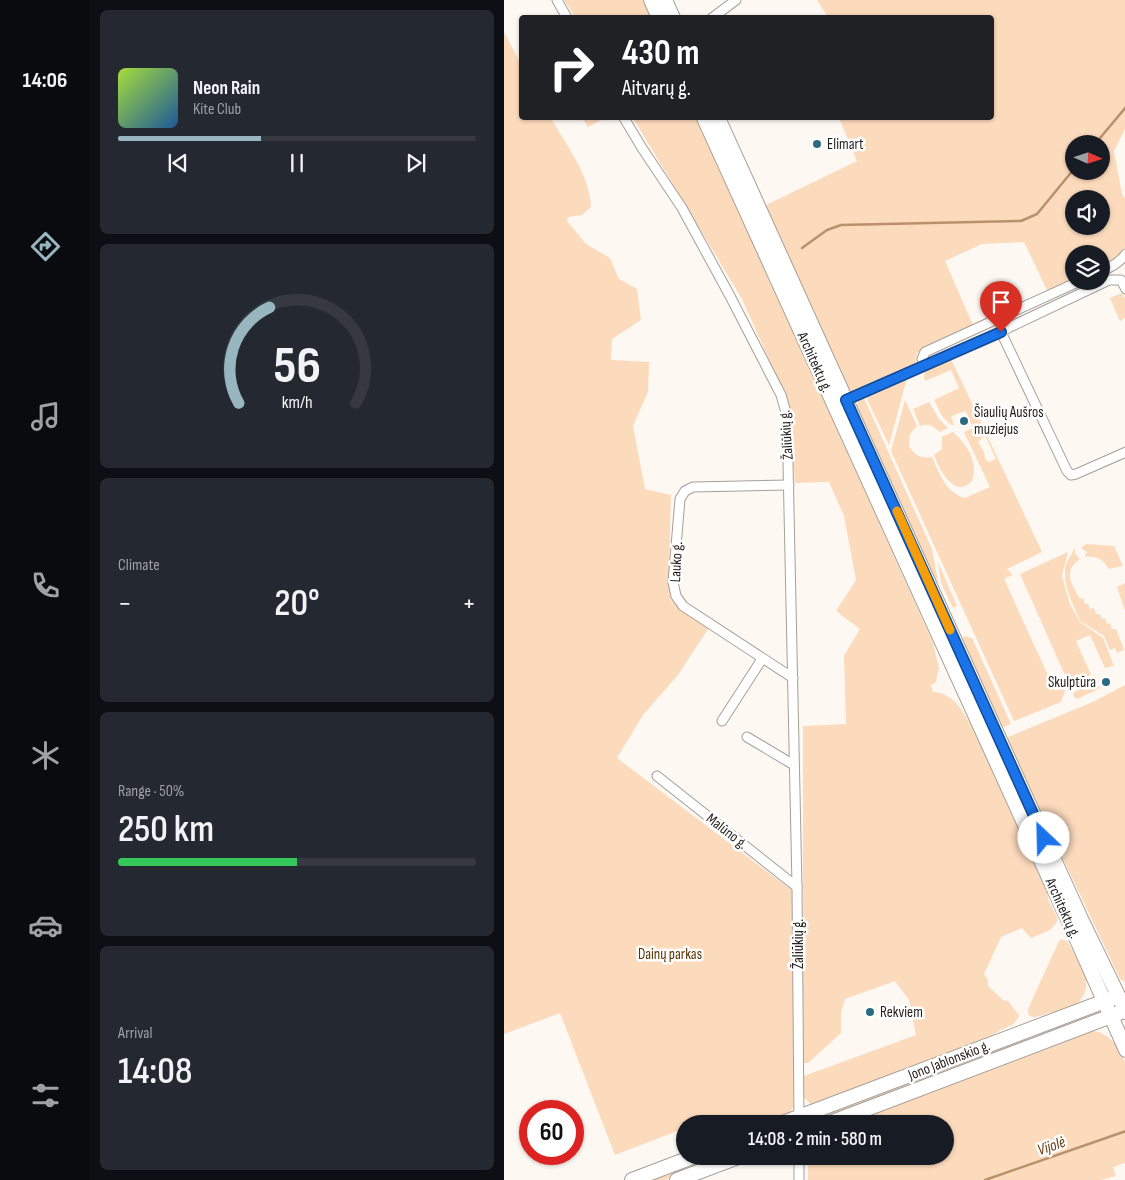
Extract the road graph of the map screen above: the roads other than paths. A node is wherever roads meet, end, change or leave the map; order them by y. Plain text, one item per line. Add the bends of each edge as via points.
1 (557, 0) edge
2 (651, 0) edge
3 (665, 0) edge
4 (736, 0) edge
5 (565, 15) edge
6 (658, 15) edge
7 (672, 15) edge
8 (716, 15) edge
9 (625, 120) edge
10 (705, 120) edge
11 (719, 120) edge
12 (1123, 257) edge
13 (1110, 266) edge
14 (1065, 288) edge
15 (1125, 289) edge
16 (793, 299) junction
17 (1001, 332) junction
18 (924, 366) junction
19 (846, 400) junction
20 (1125, 452) edge
21 (789, 485) junction
22 (886, 502) junction
23 (762, 659) junction
24 (793, 678) junction
25 (722, 721) dead end
26 (747, 736) dead end
27 (794, 765) junction
28 (658, 776) dead end
29 (797, 887) junction
30 (1075, 921) junction
31 (1122, 995) edge
32 (1104, 1001) junction
33 (1125, 1011) edge
34 (1110, 1017) junction
35 (1125, 1050) edge
36 (799, 1115) edge
37 (812, 1115) edge
38 (851, 1115) edge
39 (676, 1163) edge
40 (717, 1165) edge
41 (799, 1165) edge
42 (632, 1180) edge
43 (677, 1180) edge
44 (799, 1180) edge

1 - 5 street
2 - 6 main road
3 - 7 main road
4 - 8 street
9 - 21 street, Žaliūkių g. via 682,208 781,395 787,416
10 - 16 main road, Architektų g.
11 - 16 main road, Architektų g.
12 - 13 street
14 - 18 street via 925,352
15 - 17 street via 1121,280 1109,280
16 - 19 main road, Architektų g.
16 - 22 main road, Architektų g.
17 - 18 street
17 - 20 street via 1071,475
18 - 19 street
19 - 22 main road, Architektų g.
21 - 23 street, Lauko g. via 693,486 680,499 673,582 676,596 683,606
21 - 24 street, Žaliūkių g.
22 - 30 main road, Architektų g.
23 - 24 street, Lauko g.
23 - 25 street
24 - 27 street, Žaliūkių g.
26 - 27 street
27 - 29 street, Žaliūkių g.
28 - 29 street, Malūno g.
29 - 36 street, Žaliūkių g.
30 - 31 main road, Architektų g.
30 - 32 main road, Architektų g.
31 - 32 main road, Jono Jablonskio g.
31 - 33 main road, Architektų g.
32 - 34 main road, Architektų g.
32 - 37 main road, Jono Jablonskio g.
33 - 34 main road, Jono Jablonskio g.
34 - 35 main road, Architektų g.
34 - 38 main road, Jono Jablonskio g.
39 - 42 main road
40 - 43 main road
41 - 44 street

